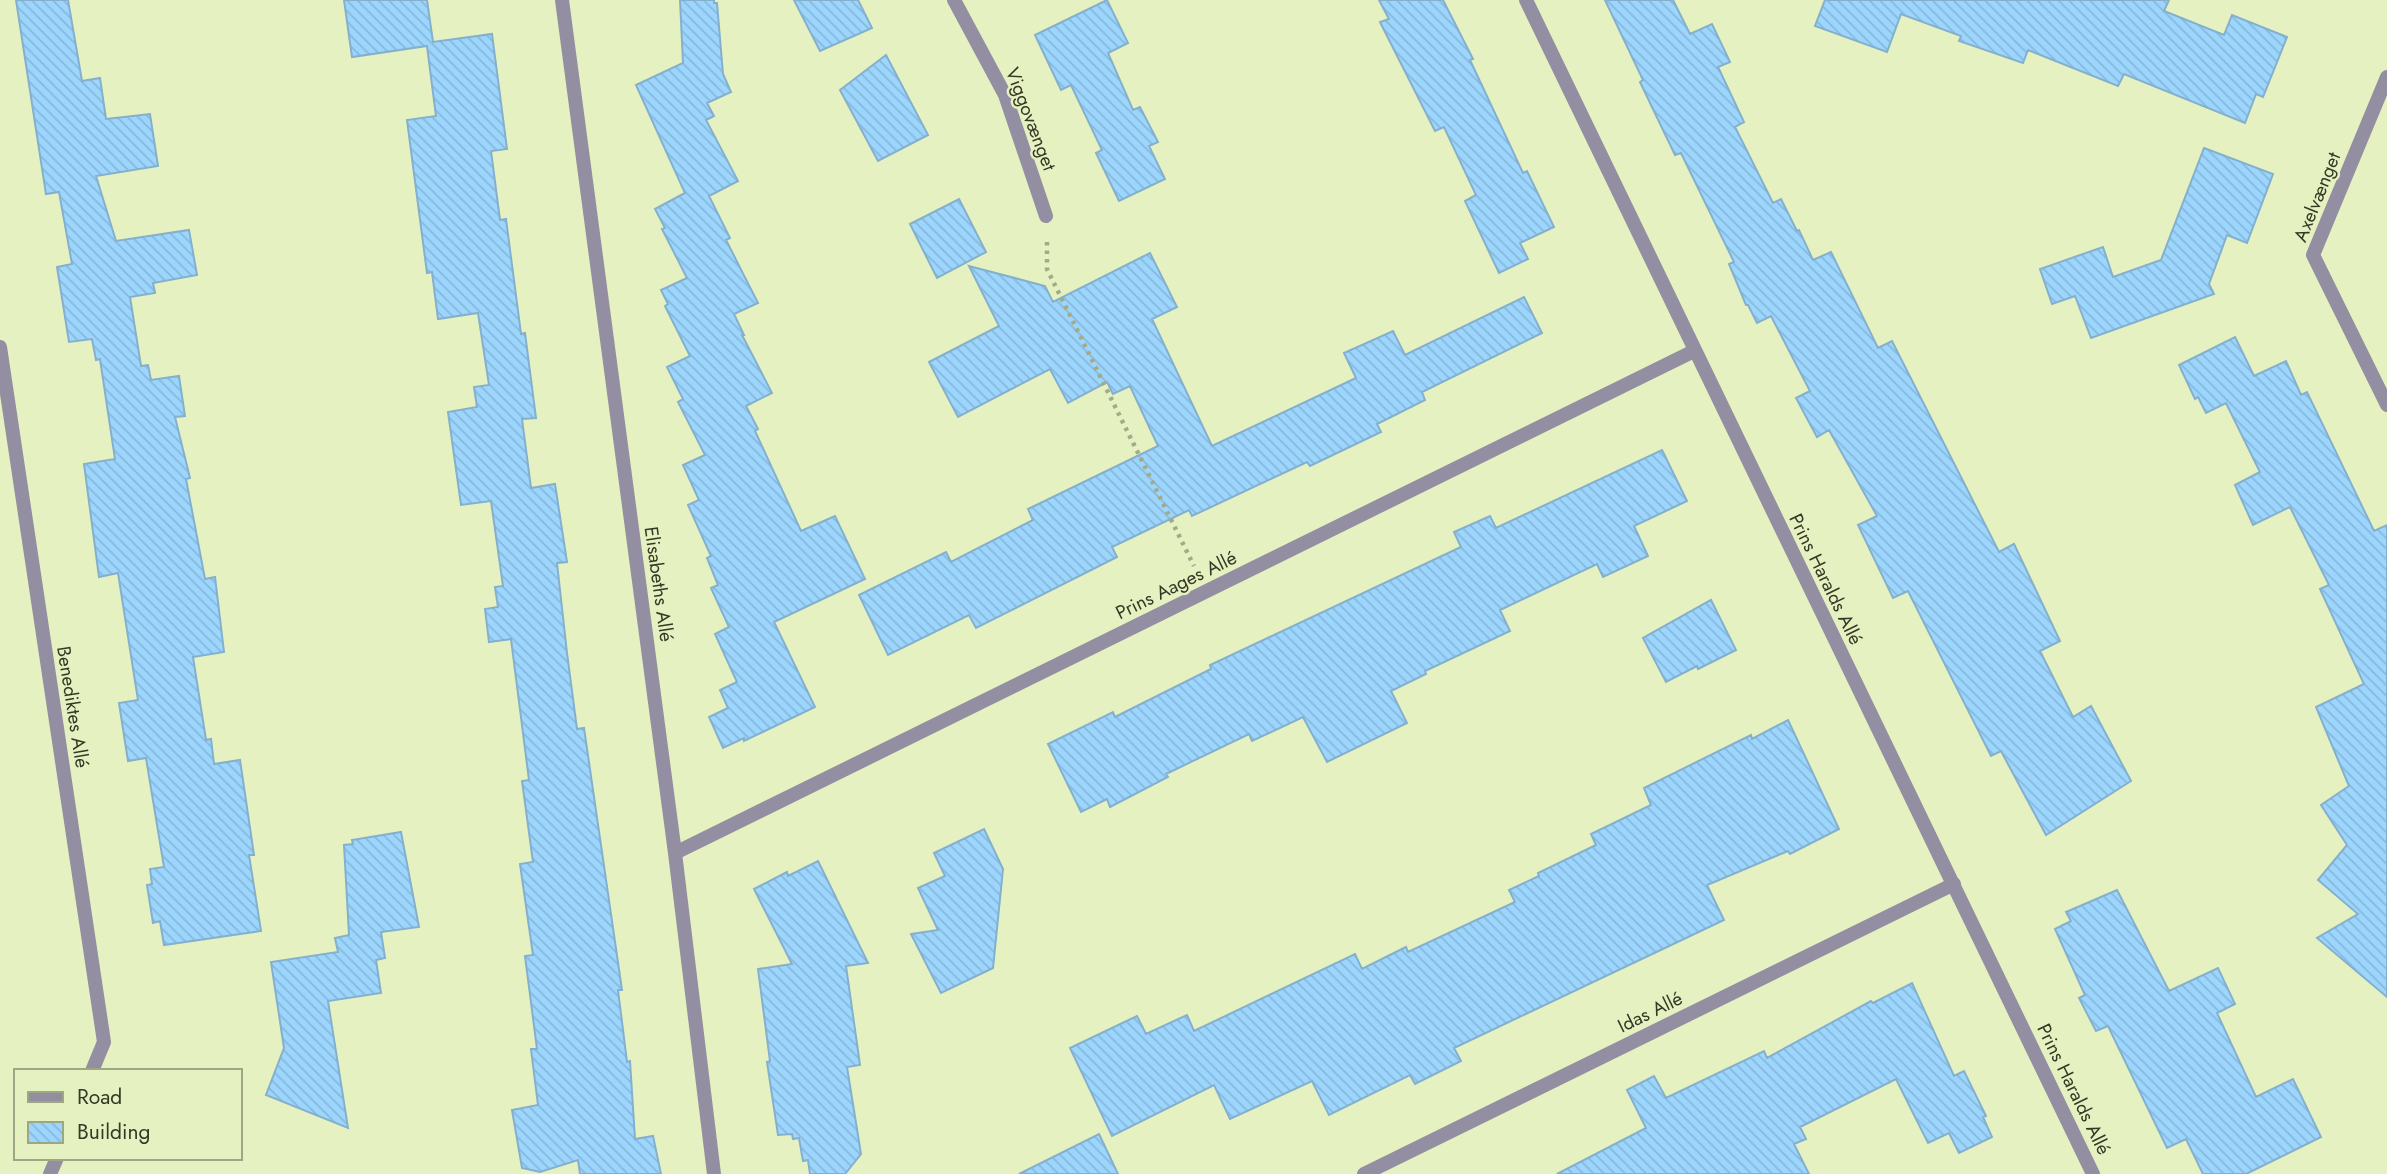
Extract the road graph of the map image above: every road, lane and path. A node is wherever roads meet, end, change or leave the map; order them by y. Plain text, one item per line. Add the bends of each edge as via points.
1 (562, 0) edge
2 (954, 0) edge
3 (1525, 0) edge
4 (2387, 77) edge
5 (1046, 216) joint
6 (0, 347) edge
7 (1694, 351) junction
8 (2387, 405) edge
9 (1206, 591) junction
10 (675, 853) junction
11 (1954, 884) junction
12 (93, 1069) edge
13 (714, 1174) edge
14 (1364, 1174) edge
15 (2093, 1174) edge

1 - 10 street, Elisabeths Allé
2 - 5 street, Viggovænget via 1005,94
3 - 7 street, Prins Haralds Allé
4 - 8 street, Axelvænget via 2313,255
5 - 9 path via 1047,269
6 - 12 street, Benediktes Allé via 104,1042
7 - 9 street, Prins Aages Allé
7 - 11 street, Prins Haralds Allé
9 - 10 street, Prins Aages Allé
10 - 13 street, Elisabeths Allé
11 - 14 street, Idas Allé
11 - 15 street, Prins Haralds Allé

